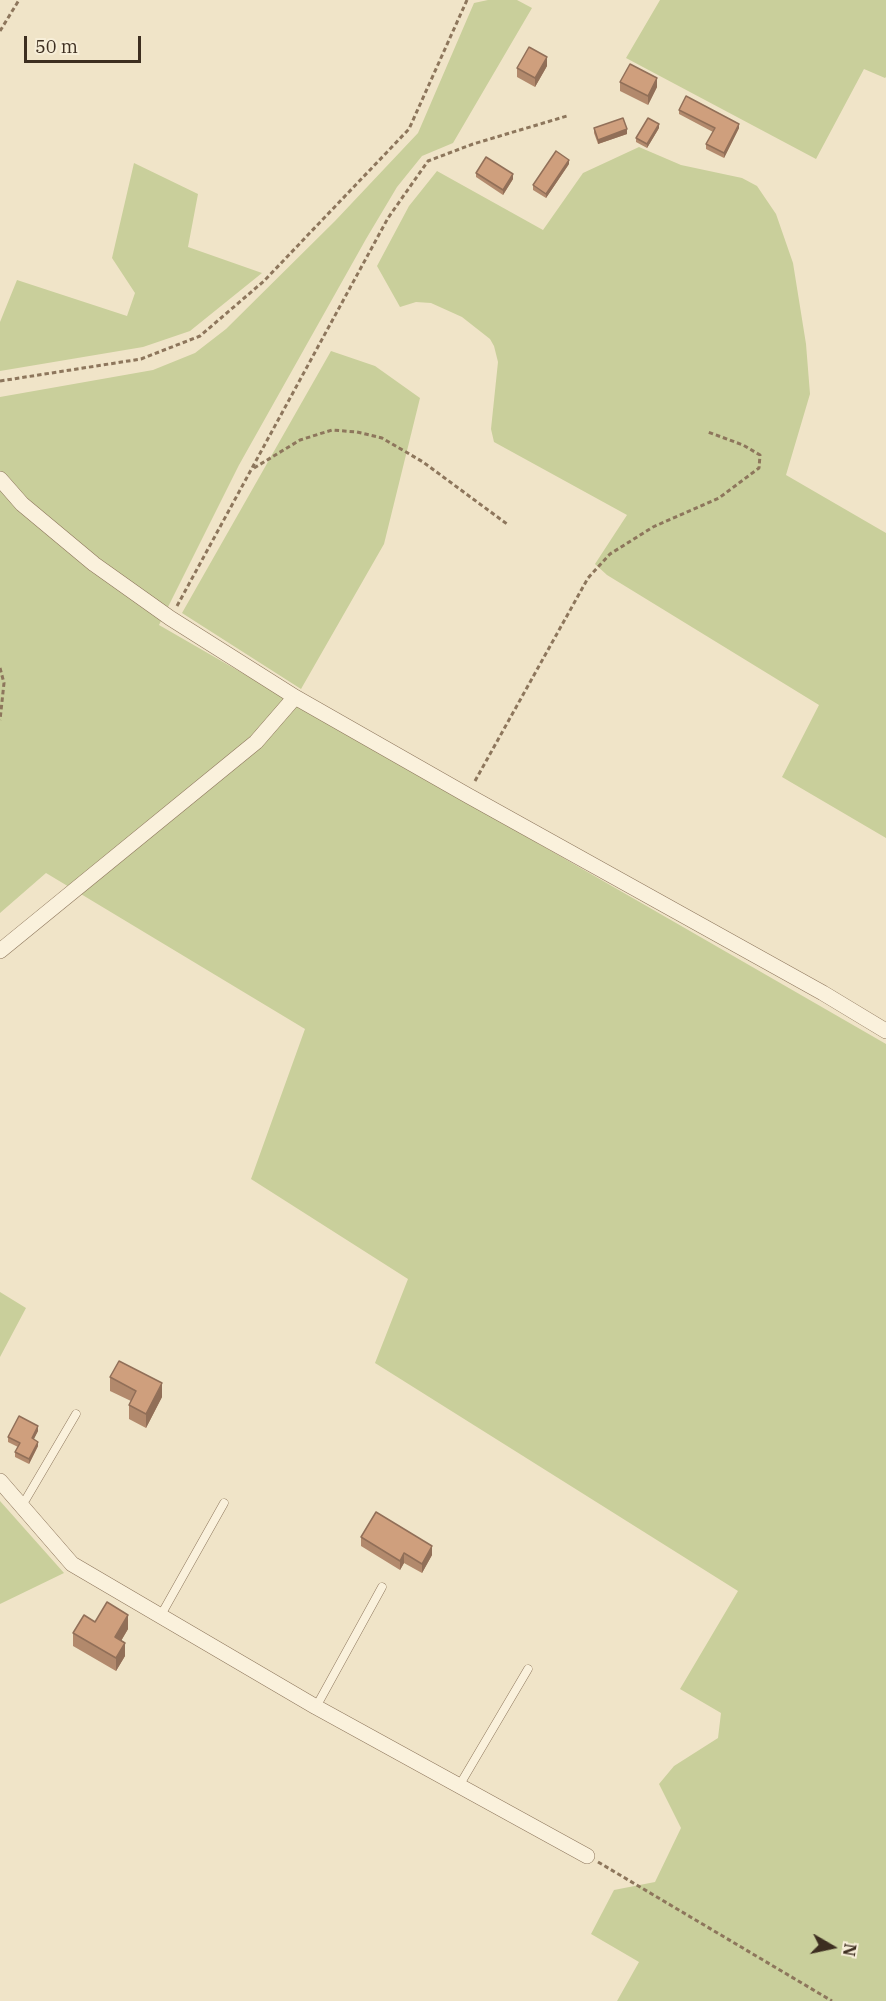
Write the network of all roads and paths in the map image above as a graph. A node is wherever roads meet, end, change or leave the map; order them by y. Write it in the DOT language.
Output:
graph roads {
  1 [pos="19,0"];
  2 [pos="466,0"];
  3 [pos="0,31"];
  4 [pos="567,116"];
  5 [pos="0,381"];
  6 [pos="708,432"];
  7 [pos="252,469"];
  8 [pos="0,478"];
  9 [pos="507,524"];
  10 [pos="170,618"];
  11 [pos="0,669"];
  12 [pos="295,697"];
  13 [pos="0,720"];
  14 [pos="467,795"];
  15 [pos="0,951"];
  16 [pos="886,1031"];
  17 [pos="76,1414"];
  18 [pos="0,1481"];
  19 [pos="224,1503"];
  20 [pos="21,1505"];
  21 [pos="382,1587"];
  22 [pos="161,1615"];
  23 [pos="528,1669"];
  24 [pos="316,1707"];
  25 [pos="459,1786"];
  26 [pos="587,1856"];
  27 [pos="823,1996"];
  28 [pos="820,2001"];
  29 [pos="831,2001"];
  1 -- 3 [label="path"];
  2 -- 5 [label="path"];
  4 -- 7 [label="path"];
  6 -- 14 [label="path"];
  7 -- 9 [label="path"];
  7 -- 10 [label="path"];
  8 -- 10 [label="street"];
  10 -- 12 [label="street"];
  11 -- 13 [label="path"];
  12 -- 14 [label="street"];
  12 -- 15 [label="street"];
  14 -- 16 [label="street"];
  17 -- 20 [label="lane"];
  18 -- 20 [label="street"];
  19 -- 22 [label="lane"];
  20 -- 22 [label="street"];
  21 -- 24 [label="lane"];
  22 -- 24 [label="street"];
  23 -- 25 [label="lane"];
  24 -- 25 [label="street"];
  25 -- 26 [label="street"];
  26 -- 27 [label="path"];
  27 -- 28 [label="path"];
  27 -- 29 [label="path"];
}
